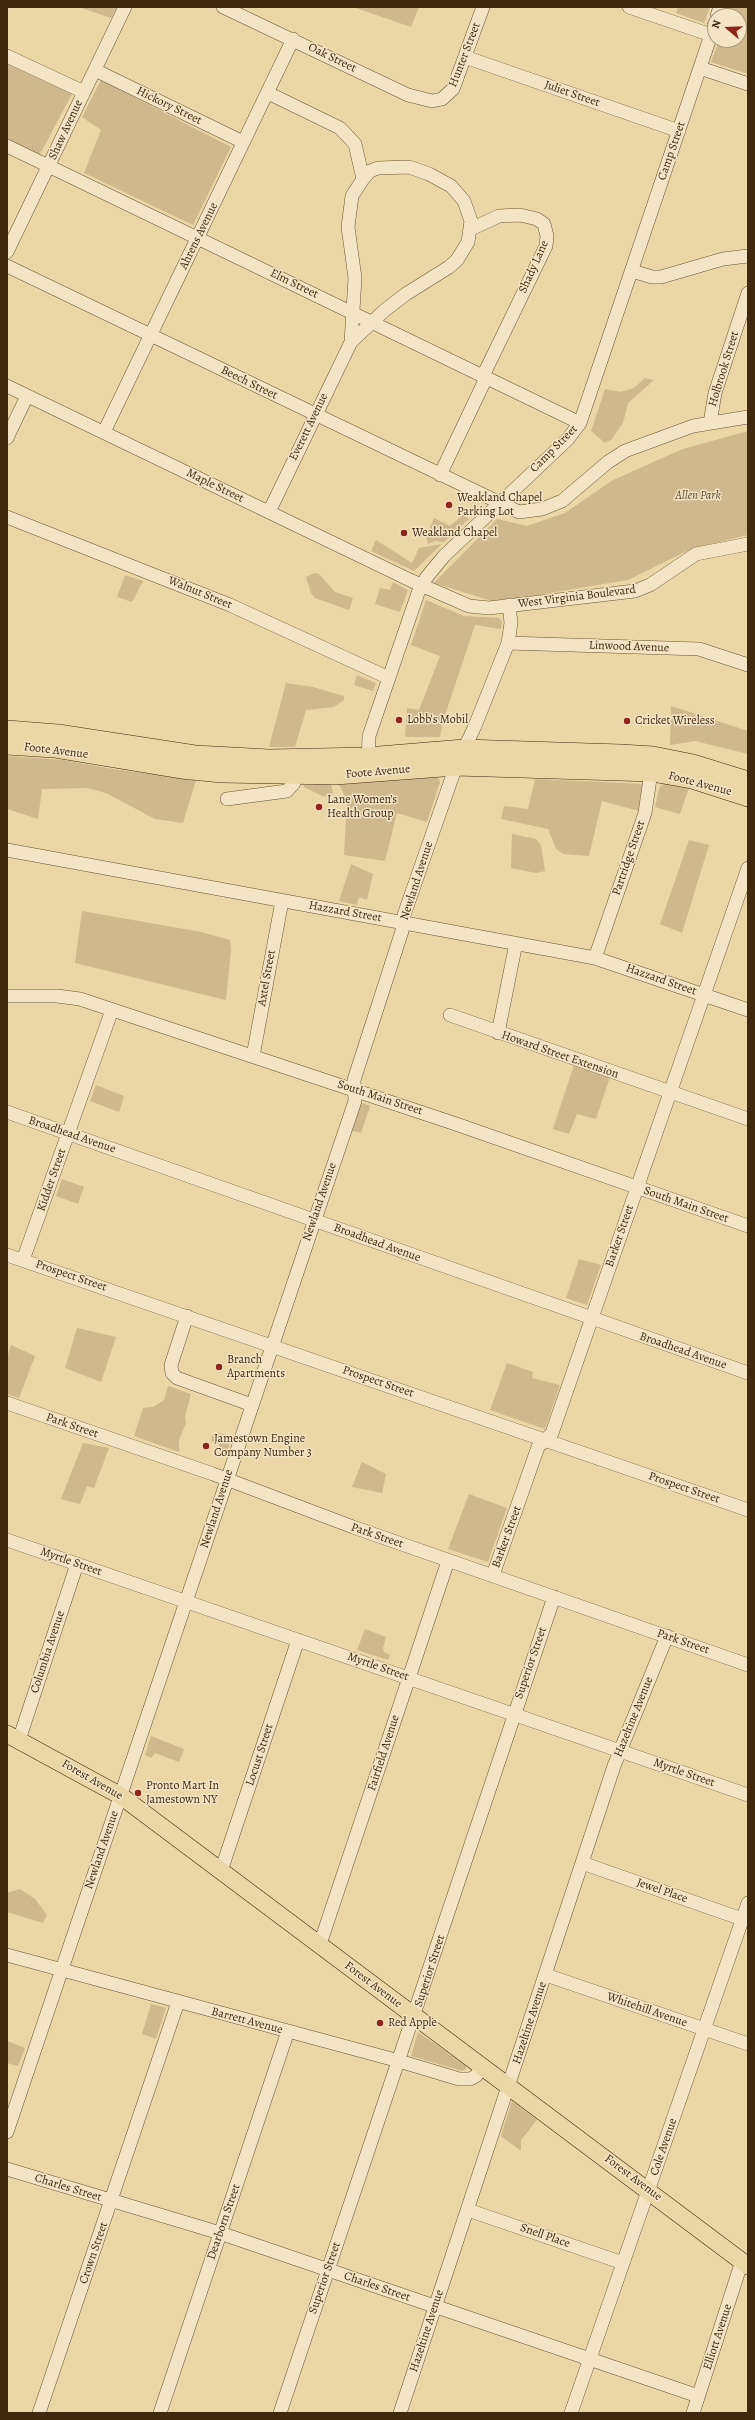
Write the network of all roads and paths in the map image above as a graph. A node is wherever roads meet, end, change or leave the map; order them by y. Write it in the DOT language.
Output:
graph roads {
  1 [pos="125,7"];
  2 [pos="224,7"];
  3 [pos="483,7"];
  4 [pos="629,7"];
  5 [pos="707,27"];
  6 [pos="294,40"];
  7 [pos="707,47"];
  8 [pos="7,56"];
  9 [pos="465,57"];
  10 [pos="700,68"];
  11 [pos="95,70"];
  12 [pos="748,84"];
  13 [pos="84,92"];
  14 [pos="268,93"];
  15 [pos="442,99"];
  16 [pos="679,131"];
  17 [pos="243,142"];
  18 [pos="7,146"];
  19 [pos="49,166"];
  20 [pos="363,179"];
  21 [pos="471,229"];
  22 [pos="198,237"];
  23 [pos="7,252"];
  24 [pos="748,256"];
  25 [pos="7,266"];
  26 [pos="632,271"];
  27 [pos="748,293"];
  28 [pos="353,313"];
  29 [pos="371,322"];
  30 [pos="150,336"];
  31 [pos="351,342"];
  32 [pos="485,377"];
  33 [pos="7,386"];
  34 [pos="25,400"];
  35 [pos="315,415"];
  36 [pos="748,418"];
  37 [pos="580,423"];
  38 [pos="710,423"];
  39 [pos="104,432"];
  40 [pos="7,438"];
  41 [pos="440,475"];
  42 [pos="499,503"];
  43 [pos="268,512"];
  44 [pos="7,517"];
  45 [pos="748,544"];
  46 [pos="422,586"];
  47 [pos="509,605"];
  48 [pos="508,643"];
  49 [pos="748,665"];
  50 [pos="389,678"];
  51 [pos="12,728"];
  52 [pos="7,745"];
  53 [pos="464,749"];
  54 [pos="652,764"];
  55 [pos="368,765"];
  56 [pos="456,766"];
  57 [pos="294,768"];
  58 [pos="748,781"];
  59 [pos="748,797"];
  60 [pos="227,799"];
  61 [pos="7,850"];
  62 [pos="748,868"];
  63 [pos="282,900"];
  64 [pos="403,922"];
  65 [pos="516,943"];
  66 [pos="596,958"];
  67 [pos="705,995"];
  68 [pos="7,996"];
  69 [pos="112,1010"];
  70 [pos="748,1010"];
  71 [pos="450,1016"];
  72 [pos="498,1033"];
  73 [pos="253,1056"];
  74 [pos="354,1090"];
  75 [pos="671,1092"];
  76 [pos="7,1112"];
  77 [pos="748,1119"];
  78 [pos="68,1134"];
  79 [pos="637,1188"];
  80 [pos="314,1220"];
  81 [pos="748,1226"];
  82 [pos="7,1254"];
  83 [pos="24,1260"];
  84 [pos="187,1316"];
  85 [pos="591,1319"];
  86 [pos="273,1345"];
  87 [pos="748,1373"];
  88 [pos="7,1403"];
  89 [pos="252,1406"];
  90 [pos="545,1440"];
  91 [pos="227,1480"];
  92 [pos="748,1510"];
  93 [pos="7,1540"];
  94 [pos="448,1561"];
  95 [pos="77,1564"];
  96 [pos="493,1575"];
  97 [pos="554,1597"];
  98 [pos="187,1601"];
  99 [pos="667,1636"];
  100 [pos="298,1640"];
  101 [pos="748,1665"];
  102 [pos="409,1678"];
  103 [pos="514,1714"];
  104 [pos="13,1737"];
  105 [pos="620,1751"];
  106 [pos="748,1795"];
  107 [pos="121,1796"];
  108 [pos="582,1863"];
  109 [pos="221,1871"];
  110 [pos="748,1903"];
  111 [pos="742,1919"];
  112 [pos="320,1944"];
  113 [pos="7,1955"];
  114 [pos="61,1970"];
  115 [pos="546,1975"];
  116 [pos="178,2002"];
  117 [pos="415,2016"];
  118 [pos="705,2030"];
  119 [pos="288,2031"];
  120 [pos="748,2044"];
  121 [pos="399,2061"];
  122 [pos="482,2067"];
  123 [pos="508,2087"];
  124 [pos="7,2132"];
  125 [pos="7,2169"];
  126 [pos="649,2190"];
  127 [pos="112,2201"];
  128 [pos="468,2210"];
  129 [pos="220,2233"];
  130 [pos="623,2263"];
  131 [pos="745,2263"];
  132 [pos="327,2270"];
  133 [pos="435,2307"];
  134 [pos="589,2359"];
  135 [pos="698,2396"];
  136 [pos="39,2413"];
  137 [pos="160,2413"];
  138 [pos="280,2413"];
  139 [pos="400,2413"];
  140 [pos="571,2413"];
  141 [pos="693,2413"];
  1 -- 11 [label="street, Shaw Avenue"];
  2 -- 6 [label="street, Oak Street"];
  3 -- 9 [label="street, Hunter Street"];
  4 -- 5 [label="street"];
  6 -- 14 [label="street, Ahrens Avenue"];
  6 -- 15 [label="street, Oak Street"];
  7 -- 10 [label="street, Camp Street"];
  8 -- 13 [label="street"];
  9 -- 15 [label="street, Hunter Street"];
  9 -- 16 [label="street, Juliet Street"];
  10 -- 12 [label="street"];
  10 -- 16 [label="street, Camp Street"];
  11 -- 13 [label="street, Shaw Avenue"];
  11 -- 17 [label="street, Hickory Street"];
  13 -- 19 [label="street, Shaw Avenue"];
  14 -- 17 [label="street, Ahrens Avenue"];
  14 -- 20 [label="street"];
  16 -- 26 [label="street, Camp Street"];
  17 -- 22 [label="street, Ahrens Avenue"];
  18 -- 19 [label="street, Elm Street"];
  19 -- 22 [label="street, Elm Street"];
  19 -- 23 [label="street, Shaw Avenue"];
  20 -- 21 [label="street"];
  20 -- 28 [label="street"];
  21 -- 29 [label="street"];
  21 -- 32 [label="street, Shady Lane"];
  22 -- 28 [label="street, Elm Street"];
  22 -- 30 [label="street, Ahrens Avenue"];
  24 -- 26 [label="street"];
  25 -- 30 [label="street, Beech Street"];
  26 -- 37 [label="street, Camp Street"];
  27 -- 38 [label="street, Holbrook Street"];
  28 -- 29 [label="street, Elm Street"];
  28 -- 31 [label="street"];
  29 -- 31 [label="street"];
  29 -- 32 [label="street, Elm Street"];
  30 -- 35 [label="street, Beech Street"];
  30 -- 39 [label="street, Ahrens Avenue"];
  31 -- 35 [label="street, Everett Avenue"];
  32 -- 37 [label="street, Elm Street"];
  32 -- 41 [label="street, Shady Lane"];
  33 -- 34 [label="street, Maple Street"];
  34 -- 39 [label="street, Maple Street"];
  34 -- 40 [label="street"];
  35 -- 41 [label="street, Beech Street"];
  35 -- 43 [label="street, Everett Avenue"];
  36 -- 38 [label="street, Beech Street"];
  37 -- 42 [label="street, Camp Street"];
  38 -- 42 [label="street, Beech Street"];
  39 -- 43 [label="street, Maple Street"];
  41 -- 42 [label="street, Beech Street"];
  42 -- 46 [label="street, Camp Street"];
  43 -- 46 [label="street, Maple Street"];
  44 -- 50 [label="street, Walnut Street"];
  45 -- 47 [label="street, West Virginia Boulevard"];
  46 -- 47 [label="street, West Virginia Boulevard"];
  46 -- 50 [label="street, Camp Street"];
  47 -- 48 [label="street, Newland Avenue"];
  48 -- 49 [label="street, Linwood Avenue"];
  48 -- 53 [label="street, Newland Avenue"];
  50 -- 55 [label="street, Camp Street"];
  51 -- 57 [label="highway, Foote Avenue"];
  52 -- 57 [label="highway, Foote Avenue"];
  53 -- 54 [label="highway, Foote Avenue"];
  53 -- 55 [label="highway, Foote Avenue"];
  53 -- 56 [label="street, Newland Avenue"];
  54 -- 56 [label="highway, Foote Avenue"];
  54 -- 58 [label="highway, Foote Avenue"];
  54 -- 59 [label="highway, Foote Avenue"];
  54 -- 66 [label="street, Partridge Street"];
  55 -- 56 [label="highway, Foote Avenue"];
  55 -- 57 [label="highway, Foote Avenue"];
  56 -- 64 [label="street, Newland Avenue"];
  57 -- 60 [label="street"];
  61 -- 63 [label="street, Hazzard Street"];
  62 -- 67 [label="street, Barker Street"];
  63 -- 64 [label="street, Hazzard Street"];
  63 -- 73 [label="street, Axtel Street"];
  64 -- 65 [label="street, Hazzard Street"];
  64 -- 74 [label="street, Newland Avenue"];
  65 -- 66 [label="street, Hazzard Street"];
  65 -- 72 [label="street"];
  66 -- 67 [label="street, Hazzard Street"];
  67 -- 70 [label="street, Hazzard Street"];
  67 -- 75 [label="street, Barker Street"];
  68 -- 69 [label="street, South Main Street"];
  69 -- 73 [label="street, South Main Street"];
  69 -- 78 [label="street, Kidder Street"];
  71 -- 72 [label="street, Howard Street Extension"];
  72 -- 75 [label="street, Howard Street Extension"];
  73 -- 74 [label="street, South Main Street"];
  74 -- 79 [label="street, South Main Street"];
  74 -- 80 [label="street, Newland Avenue"];
  75 -- 77 [label="street, Howard Street Extension"];
  75 -- 79 [label="street, Barker Street"];
  76 -- 78 [label="street, Broadhead Avenue"];
  78 -- 80 [label="street, Broadhead Avenue"];
  78 -- 83 [label="street, Kidder Street"];
  79 -- 81 [label="street, South Main Street"];
  79 -- 85 [label="street, Barker Street"];
  80 -- 85 [label="street, Broadhead Avenue"];
  80 -- 86 [label="street, Newland Avenue"];
  82 -- 83 [label="street, Prospect Street"];
  83 -- 84 [label="street, Prospect Street"];
  84 -- 86 [label="street, Prospect Street"];
  84 -- 89 [label="street"];
  85 -- 87 [label="street, Broadhead Avenue"];
  85 -- 90 [label="street, Barker Street"];
  86 -- 89 [label="street, Newland Avenue"];
  86 -- 90 [label="street, Prospect Street"];
  88 -- 91 [label="street, Park Street"];
  89 -- 91 [label="street, Newland Avenue"];
  90 -- 92 [label="street, Prospect Street"];
  90 -- 96 [label="street, Barker Street"];
  91 -- 94 [label="street, Park Street"];
  91 -- 98 [label="street, Newland Avenue"];
  93 -- 95 [label="street, Myrtle Street"];
  94 -- 96 [label="street, Park Street"];
  94 -- 102 [label="street, Fairfield Avenue"];
  95 -- 98 [label="street, Myrtle Street"];
  95 -- 104 [label="street, Columbia Avenue"];
  96 -- 97 [label="street, Park Street"];
  97 -- 99 [label="street, Park Street"];
  97 -- 103 [label="street, Superior Street"];
  98 -- 100 [label="street, Myrtle Street"];
  98 -- 107 [label="street, Newland Avenue"];
  99 -- 101 [label="street, Park Street"];
  99 -- 105 [label="street, Hazeltine Avenue"];
  100 -- 102 [label="street, Myrtle Street"];
  100 -- 109 [label="street, Locust Street"];
  102 -- 103 [label="street, Myrtle Street"];
  102 -- 112 [label="street, Fairfield Avenue"];
  103 -- 105 [label="street, Myrtle Street"];
  103 -- 117 [label="street, Superior Street"];
  104 -- 107 [label="main road, Forest Avenue"];
  105 -- 106 [label="street, Myrtle Street"];
  105 -- 108 [label="street, Hazeltine Avenue"];
  107 -- 109 [label="main road, Forest Avenue"];
  107 -- 114 [label="street, Newland Avenue"];
  108 -- 111 [label="street, Jewel Place"];
  108 -- 115 [label="street, Hazeltine Avenue"];
  109 -- 112 [label="main road, Forest Avenue"];
  110 -- 111 [label="street, Cole Avenue"];
  111 -- 118 [label="street, Cole Avenue"];
  112 -- 117 [label="main road, Forest Avenue"];
  113 -- 114 [label="street, Barrett Avenue"];
  114 -- 116 [label="street, Barrett Avenue"];
  114 -- 124 [label="street, Newland Avenue"];
  115 -- 118 [label="street, Whitehill Avenue"];
  115 -- 123 [label="street, Hazeltine Avenue"];
  116 -- 119 [label="street, Barrett Avenue"];
  116 -- 127 [label="street, Crown Street"];
  117 -- 121 [label="street, Superior Street"];
  117 -- 122 [label="main road, Forest Avenue"];
  118 -- 120 [label="street, Whitehill Avenue"];
  118 -- 126 [label="street, Cole Avenue"];
  119 -- 121 [label="street, Barrett Avenue"];
  119 -- 129 [label="street, Dearborn Street"];
  121 -- 122 [label="street, Barrett Avenue"];
  121 -- 132 [label="street, Superior Street"];
  122 -- 123 [label="main road, Forest Avenue"];
  123 -- 126 [label="main road, Forest Avenue"];
  123 -- 128 [label="street, Hazeltine Avenue"];
  125 -- 127 [label="street, Charles Street"];
  126 -- 130 [label="street, Cole Avenue"];
  126 -- 131 [label="main road, Forest Avenue"];
  127 -- 129 [label="street, Charles Street"];
  127 -- 136 [label="street, Crown Street"];
  128 -- 130 [label="street, Snell Place"];
  128 -- 133 [label="street, Hazeltine Avenue"];
  129 -- 132 [label="street, Charles Street"];
  129 -- 137 [label="street, Dearborn Street"];
  130 -- 134 [label="street, Cole Avenue"];
  131 -- 135 [label="street, Elliott Avenue"];
  132 -- 133 [label="street, Charles Street"];
  132 -- 138 [label="street, Superior Street"];
  133 -- 134 [label="street, Charles Street"];
  133 -- 139 [label="street, Hazeltine Avenue"];
  134 -- 135 [label="street, Charles Street"];
  134 -- 140 [label="street, Cole Avenue"];
  135 -- 141 [label="street, Elliott Avenue"];
}
